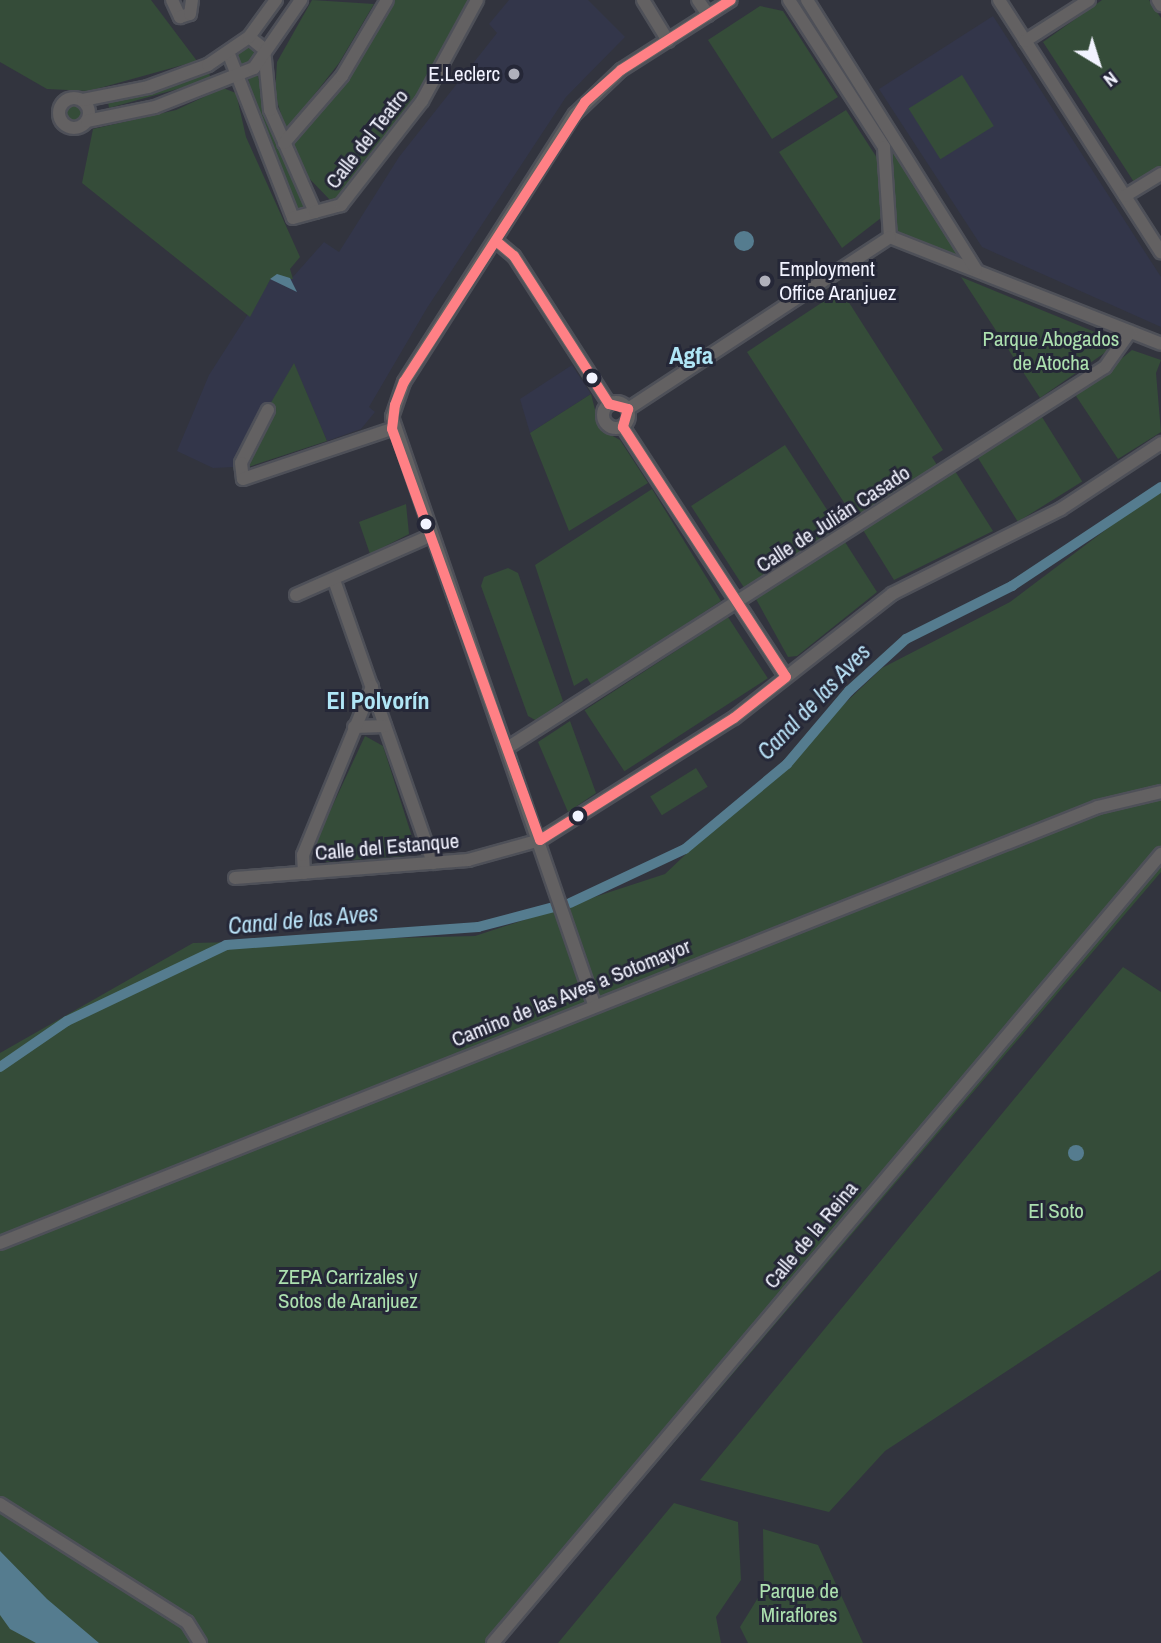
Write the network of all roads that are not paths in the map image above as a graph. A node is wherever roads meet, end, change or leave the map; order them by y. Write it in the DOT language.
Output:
graph roads {
  1 [pos="276,0"];
  2 [pos="301,0"];
  3 [pos="387,0"];
  4 [pos="477,0"];
  5 [pos="642,0"];
  6 [pos="698,0"];
  7 [pos="731,0"];
  8 [pos="789,0"];
  9 [pos="807,0"];
  10 [pos="999,0"];
  11 [pos="1089,0"];
  12 [pos="1158,0"];
  13 [pos="168,1"];
  14 [pos="197,1"];
  15 [pos="1161,5"];
  16 [pos="708,15"];
  17 [pos="249,37"];
  18 [pos="668,41"];
  19 [pos="1025,41"];
  20 [pos="228,52"];
  21 [pos="264,57"];
  22 [pos="241,72"];
  23 [pos="83,100"];
  24 [pos="87,121"];
  25 [pos="284,143"];
  26 [pos="1161,174"];
  27 [pos="1125,196"];
  28 [pos="315,212"];
  29 [pos="890,237"];
  30 [pos="496,241"];
  31 [pos="1161,252"];
  32 [pos="976,269"];
  33 [pos="1130,332"];
  34 [pos="1161,344"];
  35 [pos="609,404"];
  36 [pos="628,409"];
  37 [pos="268,410"];
  38 [pos="623,427"];
  39 [pos="392,429"];
  40 [pos="1161,443"];
  41 [pos="430,536"];
  42 [pos="334,579"];
  43 [pos="296,596"];
  44 [pos="737,603"];
  45 [pos="786,677"];
  46 [pos="372,687"];
  47 [pos="385,726"];
  48 [pos="355,727"];
  49 [pos="507,747"];
  50 [pos="1161,792"];
  51 [pos="540,840"];
  52 [pos="1161,854"];
  53 [pos="433,863"];
  54 [pos="304,873"];
  55 [pos="236,878"];
  56 [pos="594,1004"];
  57 [pos="0,1242"];
  58 [pos="0,1504"];
  59 [pos="200,1643"];
  60 [pos="493,1643"];
  1 -- 17 [label="street"];
  2 -- 21 [label="street"];
  3 -- 25 [label="street"];
  4 -- 28 [label="street, Calle del Teatro"];
  5 -- 18 [label="street"];
  6 -- 16 [label="street"];
  7 -- 16 [label="street"];
  8 -- 29 [label="street"];
  9 -- 32 [label="street"];
  10 -- 19 [label="street"];
  11 -- 19 [label="street"];
  12 -- 15 [label="street"];
  13 -- 14 [label="street"];
  16 -- 18 [label="street"];
  17 -- 20 [label="street"];
  17 -- 21 [label="street"];
  18 -- 30 [label="street"];
  19 -- 27 [label="street"];
  20 -- 22 [label="street"];
  20 -- 23 [label="street"];
  21 -- 22 [label="street"];
  21 -- 25 [label="street"];
  22 -- 24 [label="street"];
  22 -- 28 [label="street"];
  23 -- 24 [label="street"];
  23 -- 24 [label="street"];
  25 -- 28 [label="street"];
  26 -- 27 [label="street"];
  27 -- 31 [label="street"];
  29 -- 32 [label="street"];
  29 -- 36 [label="street"];
  30 -- 35 [label="street"];
  30 -- 39 [label="street"];
  32 -- 33 [label="street"];
  33 -- 34 [label="street"];
  33 -- 44 [label="street, Calle de Julián Casado"];
  35 -- 36 [label="street"];
  35 -- 38 [label="street"];
  36 -- 38 [label="street"];
  37 -- 39 [label="street"];
  38 -- 44 [label="street"];
  39 -- 41 [label="street"];
  40 -- 45 [label="street"];
  41 -- 42 [label="street"];
  41 -- 49 [label="street"];
  42 -- 43 [label="street"];
  42 -- 46 [label="street"];
  44 -- 45 [label="street"];
  44 -- 49 [label="street, Calle de Julián Casado"];
  45 -- 51 [label="street"];
  46 -- 47 [label="street"];
  46 -- 48 [label="street"];
  47 -- 48 [label="street"];
  47 -- 53 [label="street"];
  48 -- 54 [label="street"];
  49 -- 51 [label="street"];
  50 -- 56 [label="street, Camino de las Aves a Sotomayor"];
  51 -- 53 [label="street, Calle del Estanque"];
  51 -- 56 [label="street"];
  52 -- 60 [label="street, Calle de la Reina"];
  53 -- 54 [label="street, Calle del Estanque"];
  54 -- 55 [label="street, Calle del Estanque"];
  56 -- 57 [label="street, Camino de las Aves a Sotomayor"];
  58 -- 59 [label="street"];
}
